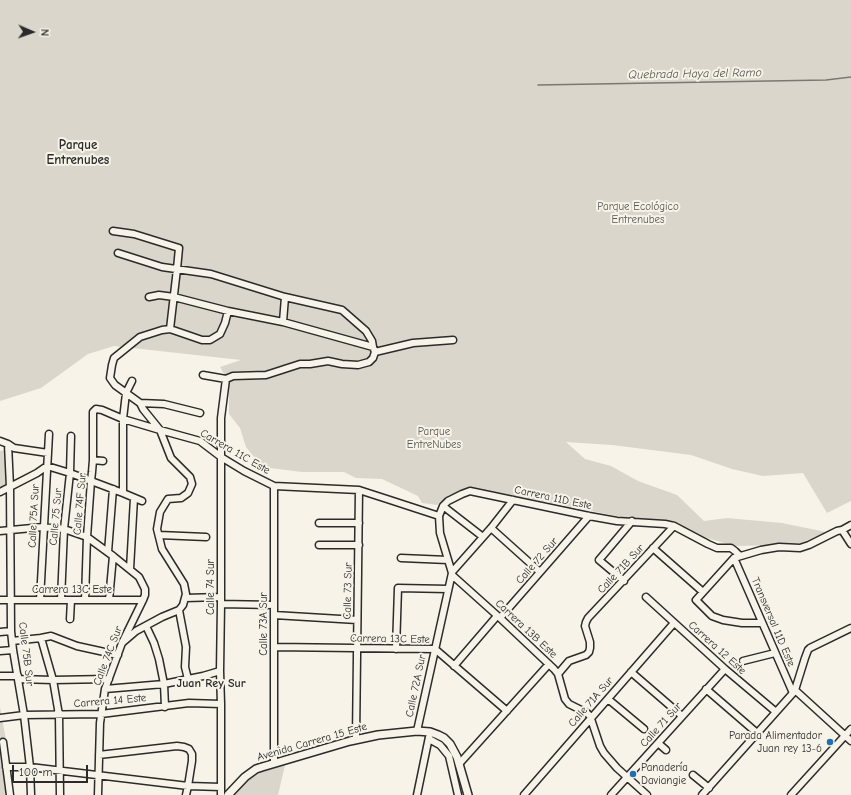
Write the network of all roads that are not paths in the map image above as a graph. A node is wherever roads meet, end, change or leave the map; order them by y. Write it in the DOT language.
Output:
graph roads {
  1 [pos="113,231"];
  2 [pos="118,253"];
  3 [pos="177,269"];
  4 [pos="149,297"];
  5 [pos="174,297"];
  6 [pos="285,297"];
  7 [pos="228,311"];
  8 [pos="283,322"];
  9 [pos="170,328"];
  10 [pos="453,340"];
  11 [pos="374,349"];
  12 [pos="203,374"];
  13 [pos="226,379"];
  14 [pos="132,381"];
  15 [pos="126,393"];
  16 [pos="140,403"];
  17 [pos="94,410"];
  18 [pos="200,413"];
  19 [pos="123,419"];
  20 [pos="160,430"];
  21 [pos="49,434"];
  22 [pos="71,436"];
  23 [pos="0,441"];
  24 [pos="8,444"];
  25 [pos="48,453"];
  26 [pos="221,457"];
  27 [pos="93,460"];
  28 [pos="102,461"];
  29 [pos="47,466"];
  30 [pos="70,473"];
  31 [pos="91,482"];
  32 [pos="274,486"];
  33 [pos="10,487"];
  34 [pos="113,489"];
  35 [pos="359,490"];
  36 [pos="0,492"];
  37 [pos="123,493"];
  38 [pos="134,498"];
  39 [pos="513,500"];
  40 [pos="142,501"];
  41 [pos="443,506"];
  42 [pos="438,516"];
  43 [pos="589,516"];
  44 [pos="632,521"];
  45 [pos="319,522"];
  46 [pos="359,523"];
  47 [pos="851,525"];
  48 [pos="674,526"];
  49 [pos="43,527"];
  50 [pos="491,528"];
  51 [pos="11,529"];
  52 [pos="64,529"];
  53 [pos="842,530"];
  54 [pos="0,531"];
  55 [pos="158,535"];
  56 [pos="87,537"];
  57 [pos="206,537"];
  58 [pos="483,537"];
  59 [pos="851,544"];
  60 [pos="319,545"];
  61 [pos="359,545"];
  62 [pos="653,548"];
  63 [pos="111,554"];
  64 [pos="737,557"];
  65 [pos="401,558"];
  66 [pos="448,560"];
  67 [pos="130,569"];
  68 [pos="540,572"];
  69 [pos="452,573"];
  70 [pos="624,581"];
  71 [pos="448,589"];
  72 [pos="703,592"];
  73 [pos="646,597"];
  74 [pos="185,598"];
  75 [pos="0,600"];
  76 [pos="11,600"];
  77 [pos="40,600"];
  78 [pos="61,600"];
  79 [pos="71,600"];
  80 [pos="85,600"];
  81 [pos="109,600"];
  82 [pos="143,600"];
  83 [pos="221,601"];
  84 [pos="274,605"];
  85 [pos="179,610"];
  86 [pos="274,615"];
  87 [pos="499,617"];
  88 [pos="70,619"];
  89 [pos="357,620"];
  90 [pos="674,623"];
  91 [pos="762,623"];
  92 [pos="146,626"];
  93 [pos="851,628"];
  94 [pos="11,631"];
  95 [pos="0,632"];
  96 [pos="41,638"];
  97 [pos="12,641"];
  98 [pos="122,643"];
  99 [pos="274,647"];
  100 [pos="357,648"];
  101 [pos="396,649"];
  102 [pos="435,649"];
  103 [pos="13,650"];
  104 [pos="0,651"];
  105 [pos="775,652"];
  106 [pos="118,655"];
  107 [pos="743,660"];
  108 [pos="549,664"];
  109 [pos="454,666"];
  110 [pos="725,669"];
  111 [pos="220,672"];
  112 [pos="631,672"];
  113 [pos="558,674"];
  114 [pos="0,676"];
  115 [pos="18,678"];
  116 [pos="109,679"];
  117 [pos="188,679"];
  118 [pos="53,680"];
  119 [pos="164,684"];
  120 [pos="105,689"];
  121 [pos="706,689"];
  122 [pos="794,692"];
  123 [pos="608,699"];
  124 [pos="221,704"];
  125 [pos="165,707"];
  126 [pos="507,711"];
  127 [pos="776,712"];
  128 [pos="101,714"];
  129 [pos="24,715"];
  130 [pos="59,715"];
  131 [pos="682,716"];
  132 [pos="0,718"];
  133 [pos="591,718"];
  134 [pos="644,729"];
  135 [pos="851,729"];
  136 [pos="417,731"];
  137 [pos="430,732"];
  138 [pos="757,733"];
  139 [pos="845,736"];
  140 [pos="356,739"];
  141 [pos="429,739"];
  142 [pos="851,741"];
  143 [pos="3,742"];
  144 [pos="658,743"];
  145 [pos="666,750"];
  146 [pos="99,755"];
  147 [pos="274,763"];
  148 [pos="459,764"];
  149 [pos="6,767"];
  150 [pos="30,767"];
  151 [pos="60,771"];
  152 [pos="693,775"];
  153 [pos="99,776"];
  154 [pos="628,777"];
  155 [pos="188,786"];
  156 [pos="221,787"];
  157 [pos="709,788"];
  158 [pos="10,795"];
  159 [pos="31,795"];
  160 [pos="60,795"];
  161 [pos="98,795"];
  162 [pos="186,795"];
  163 [pos="221,795"];
  164 [pos="228,795"];
  165 [pos="417,795"];
  166 [pos="458,795"];
  167 [pos="468,795"];
  168 [pos="524,795"];
  169 [pos="611,795"];
  170 [pos="647,795"];
  171 [pos="702,795"];
  172 [pos="791,795"];
  1 -- 3 [label="street"];
  2 -- 3 [label="street"];
  3 -- 5 [label="street"];
  3 -- 6 [label="street"];
  4 -- 5 [label="street"];
  5 -- 7 [label="street"];
  5 -- 9 [label="street"];
  6 -- 8 [label="street"];
  6 -- 11 [label="street"];
  7 -- 8 [label="street"];
  7 -- 9 [label="street"];
  8 -- 11 [label="street"];
  9 -- 15 [label="street"];
  10 -- 11 [label="street"];
  11 -- 13 [label="street"];
  12 -- 13 [label="street"];
  13 -- 26 [label="street, Calle 74 Sur"];
  14 -- 15 [label="street"];
  15 -- 16 [label="street"];
  15 -- 19 [label="street"];
  16 -- 18 [label="street"];
  16 -- 20 [label="street"];
  17 -- 19 [label="street, Carrera 11C Este"];
  17 -- 27 [label="street, Calle 74F Sur"];
  19 -- 20 [label="street, Carrera 11C Este"];
  19 -- 37 [label="street"];
  20 -- 26 [label="street, Carrera 11C Este"];
  20 -- 55 [label="street"];
  21 -- 25 [label="street, Calle 75A Sur"];
  22 -- 30 [label="street, Calle 75 Sur"];
  23 -- 24 [label="street"];
  24 -- 25 [label="street"];
  24 -- 33 [label="street, Calle 75B Sur"];
  25 -- 29 [label="street, Calle 75A Sur"];
  26 -- 32 [label="street, Carrera 11C Este"];
  26 -- 83 [label="street, Calle 74 Sur"];
  27 -- 28 [label="street"];
  27 -- 31 [label="street, Calle 74F Sur"];
  29 -- 30 [label="street"];
  29 -- 33 [label="street"];
  29 -- 49 [label="street, Calle 75A Sur"];
  30 -- 31 [label="street"];
  30 -- 52 [label="street, Calle 75 Sur"];
  31 -- 34 [label="street"];
  31 -- 56 [label="street, Calle 74F Sur"];
  32 -- 35 [label="street, Carrera 11C Este"];
  32 -- 84 [label="street, Calle 73A Sur"];
  33 -- 36 [label="street"];
  33 -- 51 [label="street, Calle 75B Sur"];
  34 -- 37 [label="street"];
  34 -- 63 [label="street"];
  35 -- 42 [label="street, Carrera 11C Este"];
  35 -- 46 [label="street, Calle 73 Sur"];
  37 -- 38 [label="street"];
  38 -- 40 [label="street"];
  38 -- 67 [label="street"];
  39 -- 41 [label="street, Carrera 11D Este"];
  39 -- 43 [label="street, Carrera 11D Este"];
  39 -- 50 [label="street, Calle 72A Sur"];
  41 -- 42 [label="street"];
  41 -- 58 [label="street"];
  42 -- 66 [label="street"];
  43 -- 44 [label="street, Carrera 11D Este"];
  43 -- 68 [label="street, Calle 72 Sur"];
  44 -- 48 [label="street, Carrera 11D Este"];
  44 -- 70 [label="street"];
  45 -- 46 [label="street"];
  46 -- 61 [label="street, Calle 73 Sur"];
  47 -- 53 [label="street"];
  48 -- 62 [label="street, Calle 71B Sur"];
  48 -- 64 [label="street, Carrera 11D Este"];
  49 -- 51 [label="street"];
  49 -- 52 [label="street"];
  49 -- 77 [label="street, Calle 75A Sur"];
  50 -- 58 [label="street, Calle 72A Sur"];
  50 -- 68 [label="street"];
  51 -- 54 [label="street"];
  51 -- 76 [label="street, Calle 75B Sur"];
  52 -- 56 [label="street"];
  52 -- 78 [label="street, Calle 75 Sur"];
  53 -- 59 [label="street"];
  53 -- 64 [label="street"];
  55 -- 57 [label="street"];
  55 -- 74 [label="street"];
  56 -- 63 [label="street"];
  56 -- 80 [label="street, Calle 74F Sur"];
  58 -- 69 [label="street, Calle 72A Sur"];
  60 -- 61 [label="street"];
  61 -- 89 [label="street, Calle 73 Sur"];
  62 -- 70 [label="street, Calle 71B Sur"];
  62 -- 72 [label="street"];
  63 -- 67 [label="street"];
  63 -- 81 [label="street"];
  64 -- 72 [label="street"];
  64 -- 91 [label="street, Transversal 11D Este"];
  65 -- 66 [label="street"];
  66 -- 69 [label="street"];
  67 -- 82 [label="street"];
  68 -- 87 [label="street, Calle 72 Sur"];
  69 -- 71 [label="street, Calle 72A Sur"];
  69 -- 87 [label="street, Carrera 13B Este"];
  70 -- 113 [label="street, Calle 71B Sur"];
  71 -- 101 [label="street"];
  71 -- 102 [label="street, Calle 72A Sur"];
  72 -- 91 [label="street"];
  73 -- 90 [label="street, Carrera 12 Este"];
  74 -- 83 [label="street"];
  74 -- 85 [label="street"];
  75 -- 76 [label="street, Carrera 13C Este"];
  76 -- 77 [label="street, Carrera 13C Este"];
  76 -- 94 [label="street, Calle 75B Sur"];
  77 -- 78 [label="street, Carrera 13C Este"];
  78 -- 79 [label="street, Carrera 13C Este"];
  79 -- 80 [label="street, Carrera 13C Este"];
  79 -- 88 [label="street"];
  80 -- 81 [label="street, Carrera 13C Este"];
  81 -- 82 [label="street, Carrera 13C Este"];
  82 -- 98 [label="street, Calle 74C Sur"];
  83 -- 84 [label="street"];
  83 -- 111 [label="street, Calle 74 Sur"];
  84 -- 86 [label="street, Calle 73A Sur"];
  85 -- 92 [label="street"];
  85 -- 117 [label="street"];
  86 -- 89 [label="street"];
  86 -- 99 [label="street, Calle 73A Sur"];
  87 -- 108 [label="street, Carrera 13B Este"];
  87 -- 109 [label="street, Calle 72 Sur"];
  89 -- 100 [label="street, Calle 73 Sur"];
  90 -- 110 [label="street, Carrera 12 Este"];
  90 -- 112 [label="street, Calle 71A Sur"];
  91 -- 105 [label="street, Transversal 11D Este"];
  92 -- 98 [label="street"];
  92 -- 119 [label="street"];
  93 -- 122 [label="street"];
  94 -- 95 [label="street"];
  94 -- 97 [label="street, Calle 75B Sur"];
  96 -- 97 [label="street"];
  96 -- 106 [label="street"];
  96 -- 118 [label="street"];
  97 -- 103 [label="street, Calle 75B Sur"];
  98 -- 106 [label="street, Calle 74C Sur"];
  99 -- 100 [label="street, Carrera 13C Este"];
  99 -- 147 [label="street, Calle 73A Sur"];
  100 -- 101 [label="street, Carrera 13C Este"];
  100 -- 140 [label="street, Calle 73 Sur"];
  101 -- 102 [label="street, Carrera 13C Este"];
  102 -- 109 [label="street, Carrera 13C Este"];
  102 -- 136 [label="street, Calle 72A Sur"];
  103 -- 104 [label="street"];
  103 -- 115 [label="street, Calle 75B Sur"];
  105 -- 107 [label="street"];
  105 -- 122 [label="street, Transversal 11D Este"];
  106 -- 116 [label="street, Calle 74C Sur"];
  108 -- 113 [label="street, Carrera 13B Este"];
  108 -- 126 [label="street"];
  109 -- 126 [label="street, Carrera 13C Este"];
  110 -- 121 [label="street, Calle 71 Sur"];
  110 -- 127 [label="street, Carrera 12 Este"];
  111 -- 117 [label="street"];
  111 -- 124 [label="street, Calle 74 Sur"];
  112 -- 123 [label="street, Calle 71A Sur"];
  112 -- 131 [label="street"];
  113 -- 133 [label="street, Carrera 13B Este"];
  114 -- 115 [label="street"];
  115 -- 118 [label="street"];
  115 -- 129 [label="street, Calle 75B Sur"];
  116 -- 118 [label="street"];
  116 -- 120 [label="street, Calle 74C Sur"];
  117 -- 119 [label="street"];
  118 -- 130 [label="street"];
  119 -- 120 [label="street"];
  119 -- 125 [label="street"];
  120 -- 128 [label="street, Calle 74C Sur"];
  121 -- 131 [label="street, Calle 71 Sur"];
  121 -- 138 [label="street"];
  122 -- 127 [label="street"];
  122 -- 139 [label="street"];
  123 -- 133 [label="street, Calle 71A Sur"];
  123 -- 134 [label="street"];
  124 -- 125 [label="street, Carrera 14 Este"];
  124 -- 156 [label="street, Calle 74 Sur"];
  125 -- 128 [label="street, Carrera 14 Este"];
  126 -- 148 [label="street"];
  127 -- 138 [label="street"];
  128 -- 130 [label="street, Carrera 14 Este"];
  128 -- 146 [label="street, Calle 74C Sur"];
  129 -- 130 [label="street, Carrera 14 Este"];
  129 -- 132 [label="street, Carrera 14 Este"];
  129 -- 150 [label="street, Calle 75B Sur"];
  130 -- 151 [label="street"];
  131 -- 144 [label="street, Calle 71 Sur"];
  133 -- 154 [label="street"];
  133 -- 168 [label="street, Calle 71A Sur"];
  135 -- 139 [label="street"];
  136 -- 137 [label="main road, Avenida Carrera 15 Este"];
  136 -- 140 [label="main road, Avenida Carrera 15 Este"];
  137 -- 141 [label="street"];
  137 -- 148 [label="main road, Avenida Carrera 15 Este"];
  138 -- 157 [label="street"];
  139 -- 142 [label="street"];
  139 -- 172 [label="street"];
  140 -- 147 [label="main road, Avenida Carrera 15 Este"];
  141 -- 165 [label="street"];
  141 -- 166 [label="street"];
  143 -- 149 [label="street"];
  144 -- 145 [label="street"];
  144 -- 154 [label="street, Calle 71 Sur"];
  146 -- 153 [label="street, Calle 74C Sur"];
  146 -- 155 [label="street"];
  147 -- 164 [label="main road, Avenida Carrera 15 Este"];
  148 -- 167 [label="main road, Avenida Carrera 15 Este"];
  149 -- 150 [label="street"];
  149 -- 158 [label="street"];
  150 -- 151 [label="street"];
  150 -- 159 [label="street, Calle 75B Sur"];
  151 -- 153 [label="street"];
  151 -- 160 [label="street"];
  152 -- 157 [label="street"];
  153 -- 155 [label="street"];
  153 -- 161 [label="street, Calle 74C Sur"];
  154 -- 169 [label="street, Calle 71 Sur"];
  154 -- 170 [label="street"];
  155 -- 156 [label="street"];
  155 -- 162 [label="street"];
  156 -- 163 [label="street, Calle 74 Sur"];
  157 -- 171 [label="street"];
}
